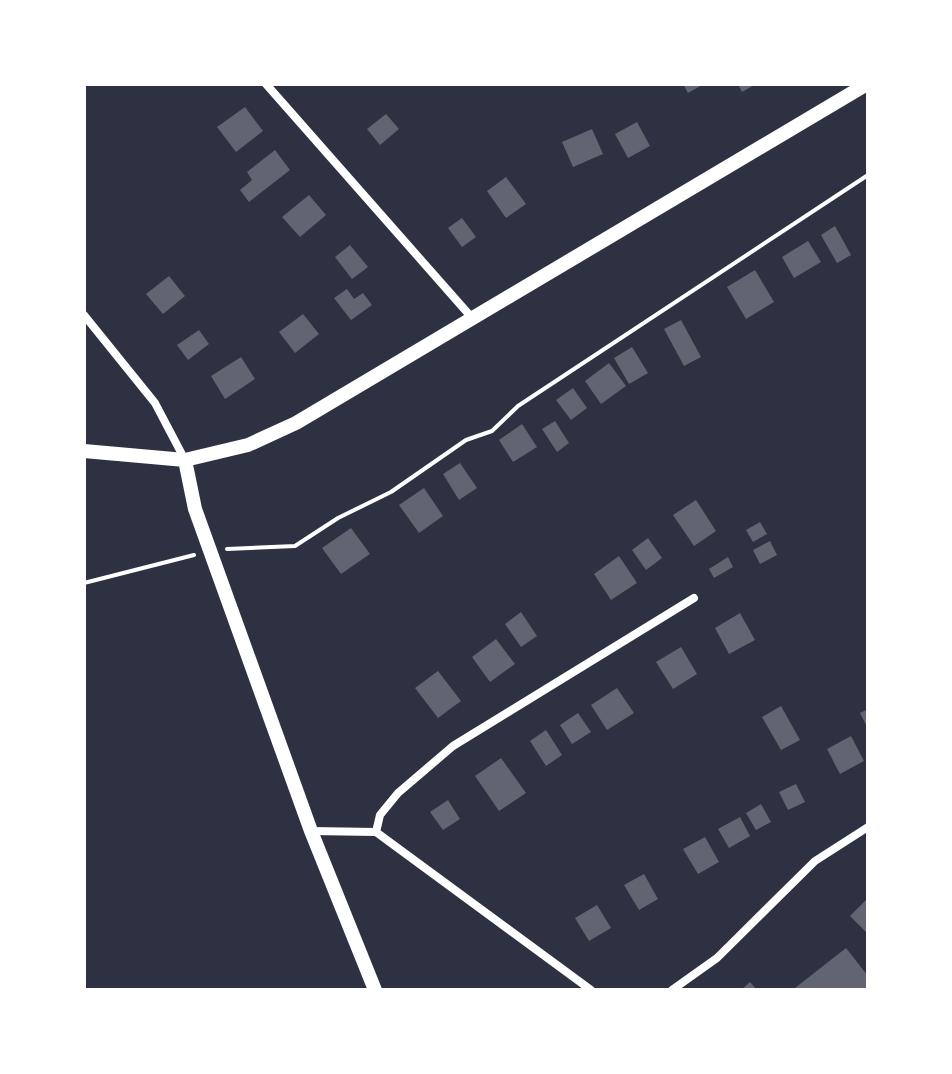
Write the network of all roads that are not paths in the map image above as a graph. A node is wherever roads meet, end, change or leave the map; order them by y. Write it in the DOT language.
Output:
graph roads {
  1 [pos="266,84"];
  2 [pos="867,84"];
  3 [pos="84,315"];
  4 [pos="473,319"];
  5 [pos="84,451"];
  6 [pos="185,460"];
  7 [pos="694,598"];
  8 [pos="868,827"];
  9 [pos="311,831"];
  10 [pos="376,832"];
  11 [pos="375,990"];
  12 [pos="591,990"];
  13 [pos="672,990"];
  1 -- 4 [label="street"];
  2 -- 4 [label="street"];
  3 -- 6 [label="street"];
  4 -- 6 [label="street"];
  5 -- 6 [label="street"];
  6 -- 9 [label="street"];
  7 -- 10 [label="street"];
  8 -- 13 [label="street"];
  9 -- 10 [label="street"];
  9 -- 11 [label="street"];
  10 -- 12 [label="street"];
}
